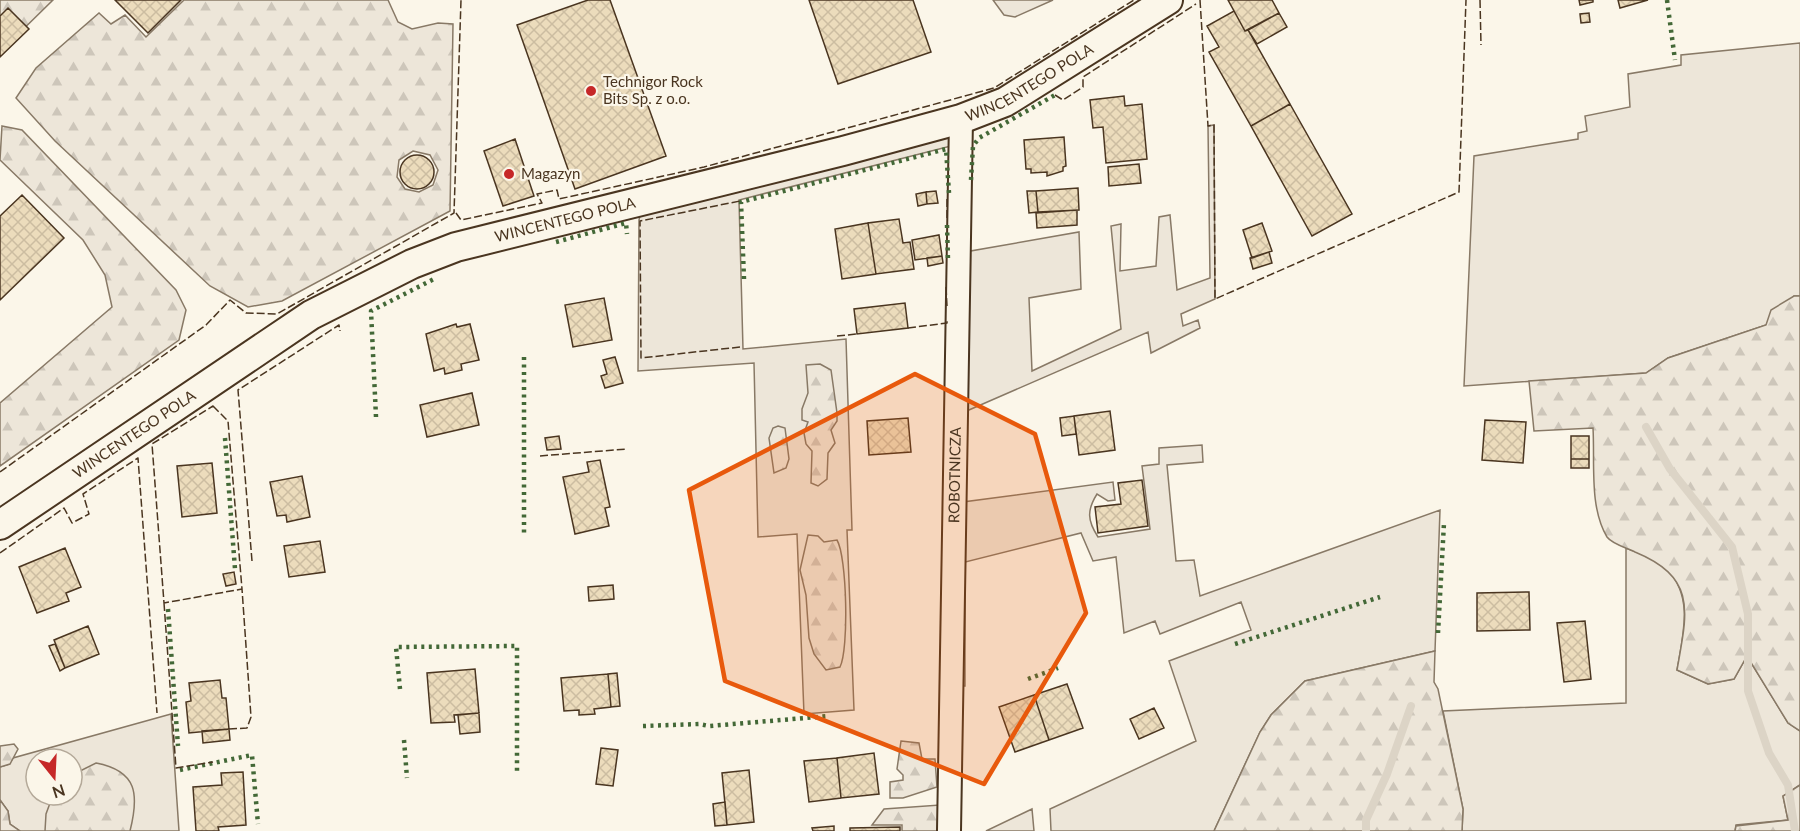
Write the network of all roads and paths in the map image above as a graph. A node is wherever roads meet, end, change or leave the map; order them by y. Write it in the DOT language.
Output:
graph roads {
  1 [pos="1168,0"];
  2 [pos="961,119"];
  3 [pos="0,525"];
  4 [pos="949,831"];
  1 -- 2 [label="street, WINCENTEGO POLA"];
  2 -- 3 [label="street, WINCENTEGO POLA"];
  2 -- 4 [label="street, ROBOTNICZA"];
}
